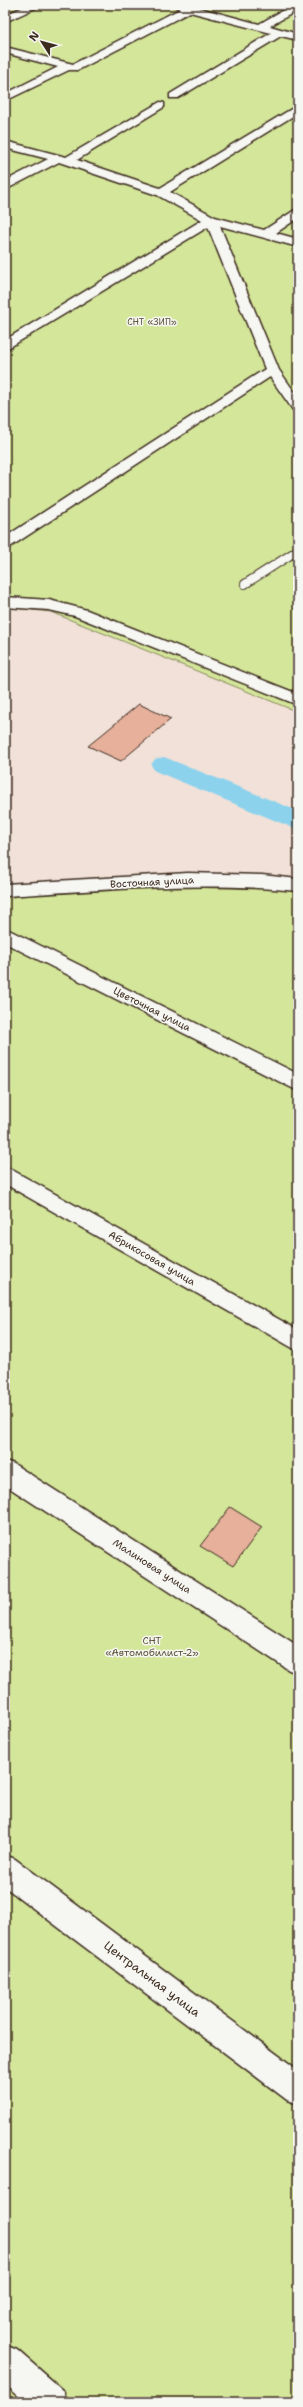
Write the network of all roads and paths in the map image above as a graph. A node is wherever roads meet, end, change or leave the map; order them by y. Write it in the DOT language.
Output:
graph roads {
  1 [pos="36,5"];
  2 [pos="178,5"];
  3 [pos="298,6"];
  4 [pos="189,8"];
  5 [pos="5,20"];
  6 [pos="261,27"];
  7 [pos="280,32"];
  8 [pos="298,37"];
  9 [pos="5,50"];
  10 [pos="66,67"];
  11 [pos="174,96"];
  12 [pos="5,98"];
  13 [pos="160,106"];
  14 [pos="298,108"];
  15 [pos="5,144"];
  16 [pos="62,159"];
  17 [pos="5,186"];
  18 [pos="161,192"];
  19 [pos="298,212"];
  20 [pos="212,220"];
  21 [pos="266,235"];
  22 [pos="298,243"];
  23 [pos="5,346"];
  24 [pos="272,370"];
  25 [pos="298,407"];
  26 [pos="5,544"];
  27 [pos="298,550"];
  28 [pos="245,584"];
  29 [pos="5,602"];
  30 [pos="298,700"];
  31 [pos="298,886"];
  32 [pos="5,890"];
  33 [pos="5,935"];
  34 [pos="298,1083"];
  35 [pos="5,1174"];
  36 [pos="298,1341"];
  37 [pos="5,1472"];
  38 [pos="298,1660"];
  39 [pos="5,1869"];
  40 [pos="298,2089"];
  41 [pos="5,2362"];
  42 [pos="51,2402"];
  1 -- 5 [label="street"];
  2 -- 4 [label="street"];
  3 -- 6 [label="street"];
  4 -- 6 [label="street"];
  4 -- 10 [label="street"];
  6 -- 7 [label="street"];
  7 -- 8 [label="street"];
  7 -- 11 [label="street"];
  9 -- 10 [label="street"];
  10 -- 12 [label="street"];
  13 -- 16 [label="street"];
  14 -- 18 [label="street"];
  15 -- 16 [label="street"];
  16 -- 17 [label="street"];
  16 -- 18 [label="street"];
  18 -- 20 [label="street"];
  19 -- 21 [label="street"];
  20 -- 21 [label="street"];
  20 -- 23 [label="street"];
  20 -- 24 [label="street"];
  21 -- 22 [label="street"];
  24 -- 25 [label="street"];
  24 -- 26 [label="street"];
  27 -- 28 [label="lane"];
  29 -- 30 [label="street"];
  31 -- 32 [label="street, Восточная улица"];
  33 -- 34 [label="street, Цветочная улица"];
  35 -- 36 [label="street, Абрикосовая улица"];
  37 -- 38 [label="street, Малиновая улица"];
  39 -- 40 [label="street, Центральная улица"];
  41 -- 42 [label="street"];
}
